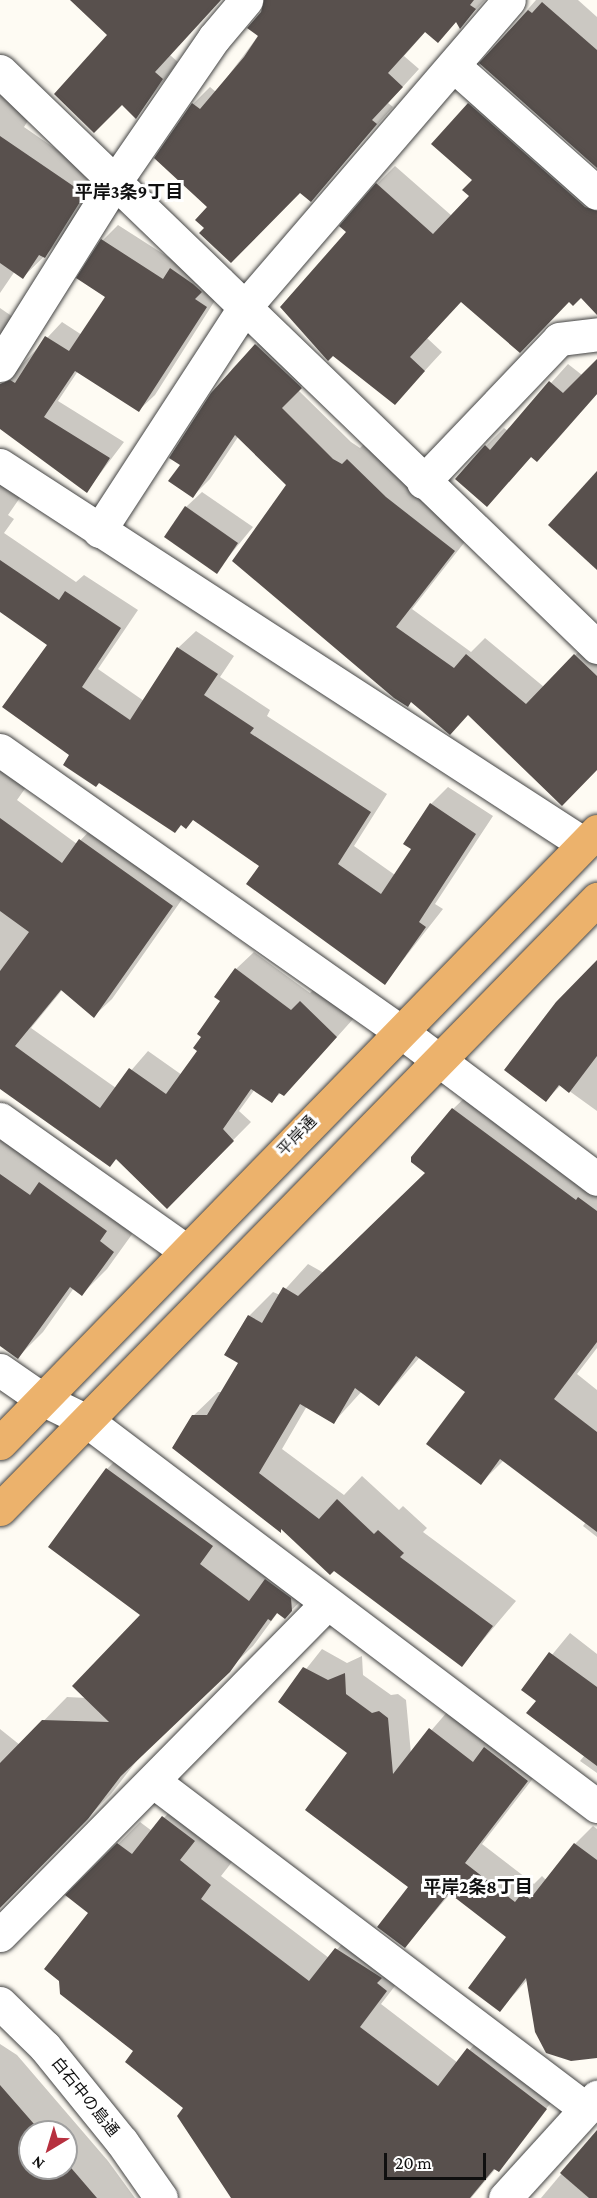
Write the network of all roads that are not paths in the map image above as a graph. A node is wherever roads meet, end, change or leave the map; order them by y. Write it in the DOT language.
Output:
graph roads {
  1 [pos="246,0"];
  2 [pos="509,0"];
  3 [pos="454,66"];
  4 [pos="0,71"];
  5 [pos="115,182"];
  6 [pos="597,194"];
  7 [pos="244,308"];
  8 [pos="597,334"];
  9 [pos="0,364"];
  10 [pos="0,465"];
  11 [pos="423,482"];
  12 [pos="99,531"];
  13 [pos="597,647"];
  14 [pos="0,750"];
  15 [pos="590,838"];
  16 [pos="597,899"];
  17 [pos="400,1031"];
  18 [pos="438,1061"];
  19 [pos="0,1119"];
  20 [pos="597,1179"];
  21 [pos="185,1250"];
  22 [pos="0,1370"];
  23 [pos="42,1399"];
  24 [pos="87,1421"];
  25 [pos="0,1443"];
  26 [pos="0,1509"];
  27 [pos="327,1603"];
  28 [pos="153,1781"];
  29 [pos="597,1806"];
  30 [pos="0,1935"];
  31 [pos="0,2003"];
  32 [pos="591,2103"];
  33 [pos="161,2198"];
  34 [pos="505,2198"];
  1 -- 5 [label="street"];
  2 -- 3 [label="street"];
  3 -- 6 [label="street"];
  3 -- 7 [label="street"];
  4 -- 5 [label="street"];
  5 -- 7 [label="street"];
  5 -- 9 [label="street"];
  7 -- 11 [label="street"];
  7 -- 12 [label="street"];
  8 -- 11 [label="street"];
  10 -- 12 [label="street"];
  11 -- 13 [label="street"];
  12 -- 15 [label="street"];
  14 -- 17 [label="street"];
  15 -- 17 [label="highway, 平岸通"];
  16 -- 18 [label="highway"];
  17 -- 18 [label="street"];
  17 -- 21 [label="highway, 平岸通"];
  18 -- 20 [label="street"];
  18 -- 24 [label="highway"];
  19 -- 21 [label="street"];
  21 -- 23 [label="highway, 平岸通"];
  22 -- 23 [label="street"];
  23 -- 24 [label="street"];
  23 -- 25 [label="highway, 平岸通"];
  24 -- 26 [label="highway"];
  24 -- 27 [label="street"];
  27 -- 28 [label="street"];
  27 -- 29 [label="street"];
  28 -- 30 [label="street"];
  28 -- 32 [label="street"];
  31 -- 33 [label="street, 白石中の島通"];
  32 -- 34 [label="street"];
}
